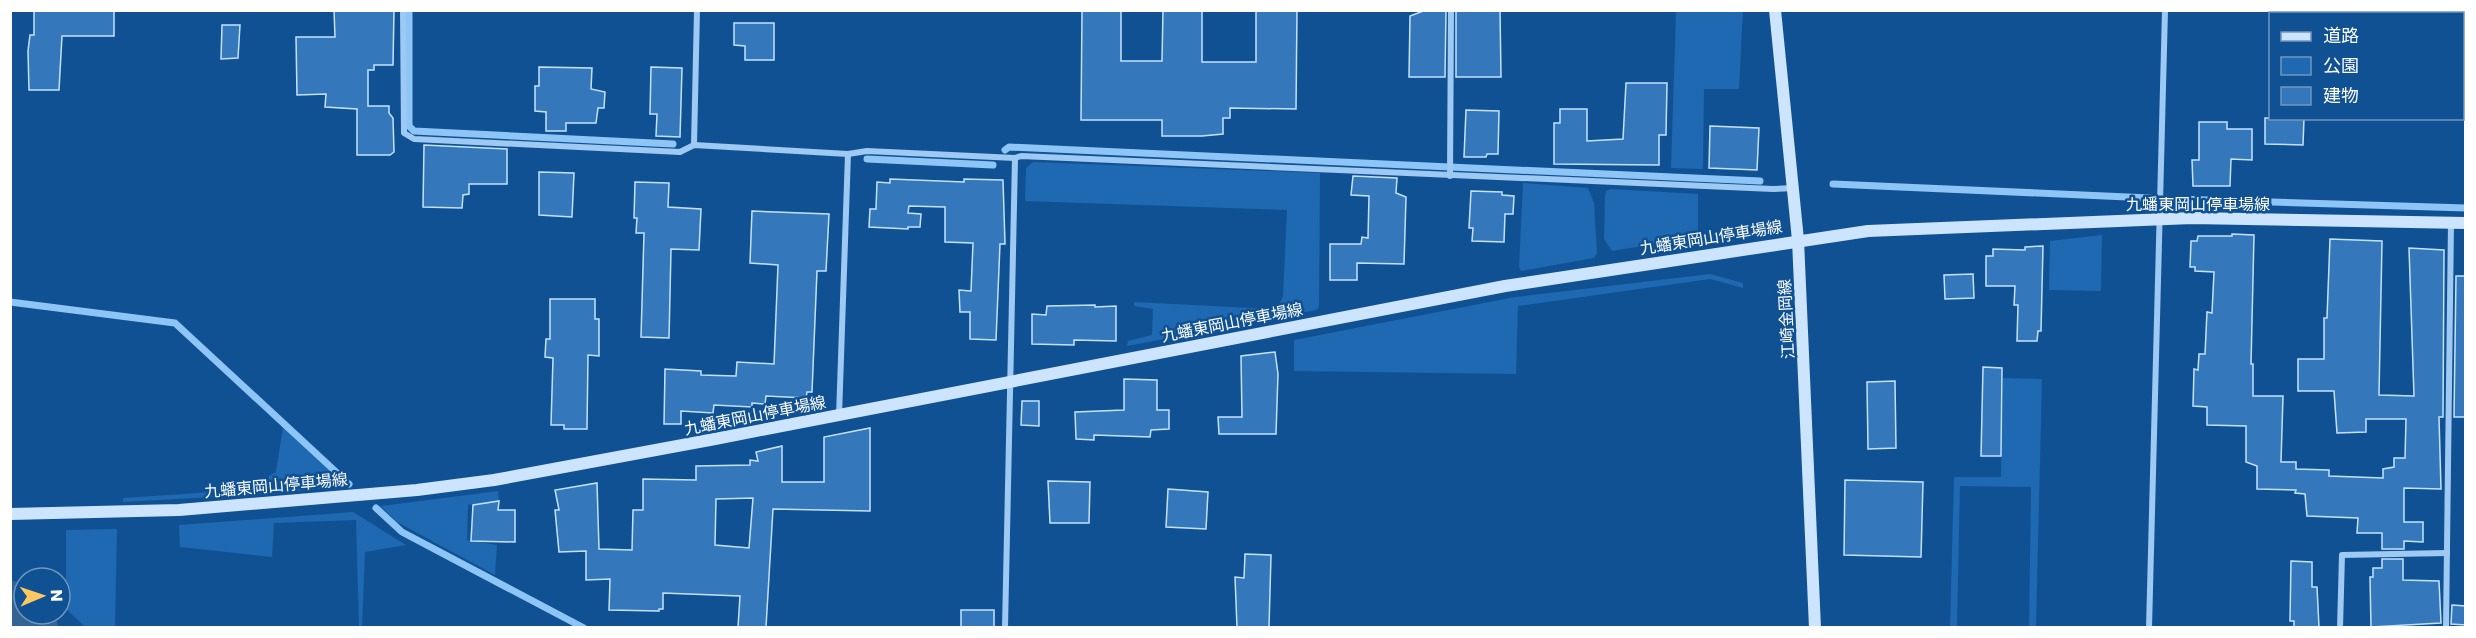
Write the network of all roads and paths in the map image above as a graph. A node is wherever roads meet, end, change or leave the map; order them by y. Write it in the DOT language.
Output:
graph roads {
  1 [pos="402,10"];
  2 [pos="697,10"];
  3 [pos="1451,10"];
  4 [pos="1775,10"];
  5 [pos="2165,10"];
  6 [pos="694,145"];
  7 [pos="848,154"];
  8 [pos="1015,158"];
  9 [pos="1450,174"];
  10 [pos="1794,188"];
  11 [pos="2160,219"];
  12 [pos="2451,223"];
  13 [pos="2466,223"];
  14 [pos="1798,240"];
  15 [pos="1012,382"];
  16 [pos="839,416"];
  17 [pos="10,514"];
  18 [pos="2447,553"];
  19 [pos="1005,627"];
  20 [pos="1815,627"];
  21 [pos="2149,627"];
  22 [pos="2340,627"];
  23 [pos="2446,627"];
  1 -- 6 [label="street"];
  2 -- 6 [label="street"];
  3 -- 9 [label="street"];
  4 -- 10 [label="main road, 江崎金岡線"];
  5 -- 11 [label="street"];
  6 -- 7 [label="street"];
  7 -- 8 [label="street"];
  7 -- 16 [label="street"];
  8 -- 9 [label="street"];
  8 -- 15 [label="street"];
  9 -- 10 [label="street"];
  10 -- 14 [label="main road, 江崎金岡線"];
  11 -- 12 [label="main road, 九蟠東岡山停車場線"];
  11 -- 14 [label="main road, 九蟠東岡山停車場線"];
  11 -- 21 [label="street"];
  12 -- 13 [label="main road, 九蟠東岡山停車場線"];
  12 -- 18 [label="street"];
  14 -- 15 [label="main road, 九蟠東岡山停車場線"];
  14 -- 20 [label="main road, 江崎金岡線"];
  15 -- 16 [label="main road, 九蟠東岡山停車場線"];
  15 -- 19 [label="street"];
  16 -- 17 [label="main road, 九蟠東岡山停車場線"];
  18 -- 22 [label="street"];
  18 -- 23 [label="street"];
}
